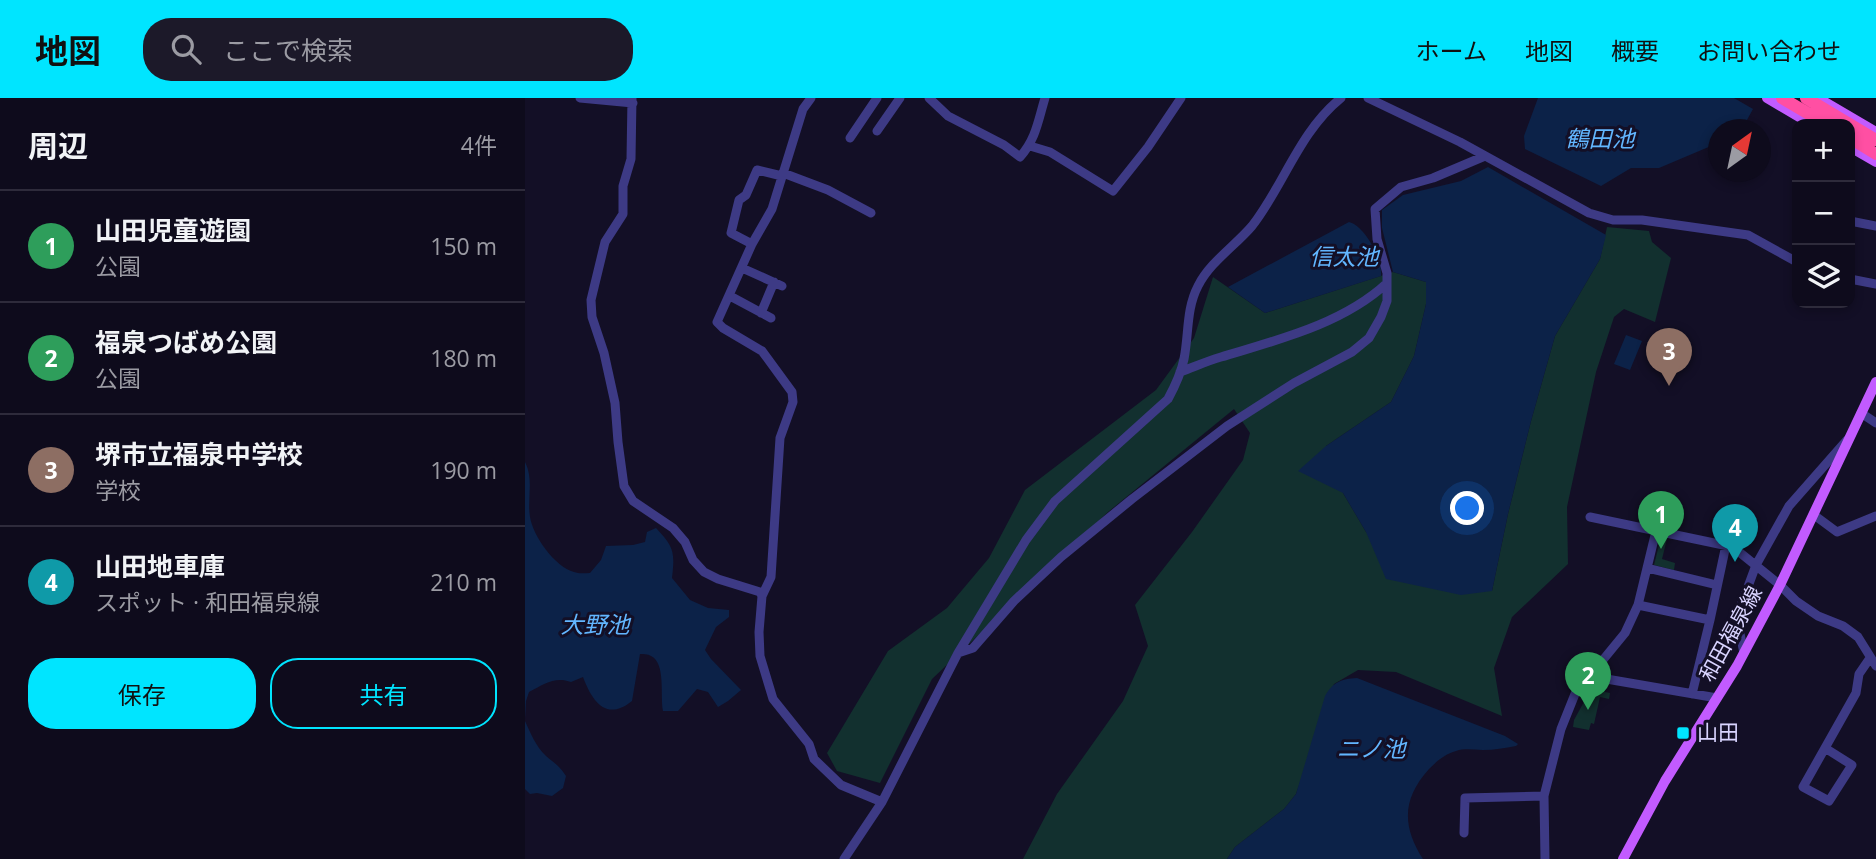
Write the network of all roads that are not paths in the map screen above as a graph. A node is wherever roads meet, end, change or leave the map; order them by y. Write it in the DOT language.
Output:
graph roads {
  1 [pos="580,98"];
  2 [pos="811,98"];
  3 [pos="877,98"];
  4 [pos="900,98"];
  5 [pos="929,98"];
  6 [pos="1045,98"];
  7 [pos="1181,98"];
  8 [pos="1341,98"];
  9 [pos="1368,98"];
  10 [pos="1767,98"];
  11 [pos="1782,98"];
  12 [pos="1805,98"];
  13 [pos="1818,98"];
  14 [pos="603,99"];
  15 [pos="632,101"];
  16 [pos="869,110"];
  17 [pos="1803,119"];
  18 [pos="1818,119"];
  19 [pos="885,120"];
  20 [pos="877,131"];
  21 [pos="1876,132"];
  22 [pos="850,138"];
  23 [pos="1876,140"];
  24 [pos="1855,141"];
  25 [pos="1030,146"];
  26 [pos="1855,150"];
  27 [pos="1876,154"];
  28 [pos="1485,156"];
  29 [pos="1876,162"];
  30 [pos="783,175"];
  31 [pos="871,213"];
  32 [pos="1855,222"];
  33 [pos="1876,226"];
  34 [pos="752,244"];
  35 [pos="1792,259"];
  36 [pos="742,268"];
  37 [pos="1855,280"];
  38 [pos="1387,283"];
  39 [pos="1876,284"];
  40 [pos="730,296"];
  41 [pos="761,313"];
  42 [pos="771,318"];
  43 [pos="1180,372"];
  44 [pos="1875,387"];
  45 [pos="1861,413"];
  46 [pos="1876,423"];
  47 [pos="1851,434"];
  48 [pos="1814,515"];
  49 [pos="1876,516"];
  50 [pos="1590,517"];
  51 [pos="1656,531"];
  52 [pos="1725,545"];
  53 [pos="1756,565"];
  54 [pos="1647,568"];
  55 [pos="1717,584"];
  56 [pos="1780,585"];
  57 [pos="762,596"];
  58 [pos="1638,605"];
  59 [pos="1710,620"];
  60 [pos="958,653"];
  61 [pos="1744,653"];
  62 [pos="1873,662"];
  63 [pos="1589,676"];
  64 [pos="1692,694"];
  65 [pos="1717,698"];
  66 [pos="1825,748"];
  67 [pos="1544,796"];
  68 [pos="883,802"];
  69 [pos="1464,833"];
  70 [pos="844,859"];
  71 [pos="1545,859"];
  72 [pos="1623,859"];
  1 -- 14 [label="street"];
  2 -- 30 [label="street"];
  3 -- 16 [label="street"];
  4 -- 19 [label="street"];
  5 -- 25 [label="street"];
  6 -- 25 [label="street"];
  7 -- 25 [label="street"];
  8 -- 43 [label="street"];
  9 -- 28 [label="street"];
  10 -- 17 [label="main road"];
  11 -- 18 [label="highway"];
  12 -- 23 [label="highway"];
  13 -- 21 [label="main road"];
  14 -- 15 [label="street"];
  15 -- 57 [label="street"];
  16 -- 19 [label="street"];
  16 -- 22 [label="street"];
  19 -- 20 [label="street"];
  24 -- 27 [label="highway"];
  26 -- 29 [label="main road"];
  28 -- 35 [label="street"];
  28 -- 38 [label="street"];
  30 -- 31 [label="street"];
  30 -- 34 [label="street"];
  30 -- 34 [label="street"];
  32 -- 33 [label="street"];
  34 -- 36 [label="street"];
  36 -- 40 [label="street"];
  36 -- 41 [label="street"];
  37 -- 39 [label="street"];
  38 -- 43 [label="street"];
  38 -- 60 [label="street"];
  40 -- 41 [label="street"];
  40 -- 57 [label="street"];
  41 -- 42 [label="street"];
  43 -- 60 [label="street"];
  44 -- 45 [label="main road, 和田福泉線"];
  45 -- 46 [label="street"];
  45 -- 47 [label="main road, 和田福泉線"];
  47 -- 48 [label="main road, 和田福泉線"];
  47 -- 53 [label="street"];
  48 -- 49 [label="street"];
  48 -- 56 [label="main road, 和田福泉線"];
  50 -- 51 [label="street"];
  51 -- 52 [label="street"];
  51 -- 54 [label="street"];
  52 -- 53 [label="street"];
  52 -- 55 [label="street"];
  53 -- 56 [label="street"];
  53 -- 61 [label="street"];
  54 -- 55 [label="street"];
  54 -- 58 [label="street"];
  55 -- 59 [label="street"];
  56 -- 61 [label="main road, 和田福泉線"];
  56 -- 62 [label="street"];
  57 -- 68 [label="street"];
  58 -- 59 [label="street"];
  58 -- 63 [label="street"];
  59 -- 64 [label="street"];
  60 -- 68 [label="street"];
  61 -- 65 [label="main road, 和田福泉線"];
  62 -- 66 [label="street"];
  63 -- 64 [label="street"];
  63 -- 67 [label="street"];
  64 -- 65 [label="street"];
  65 -- 72 [label="main road, 和田福泉線"];
  66 -- 66 [label="street"];
  67 -- 69 [label="street"];
  67 -- 71 [label="street"];
  68 -- 70 [label="street"];
}
